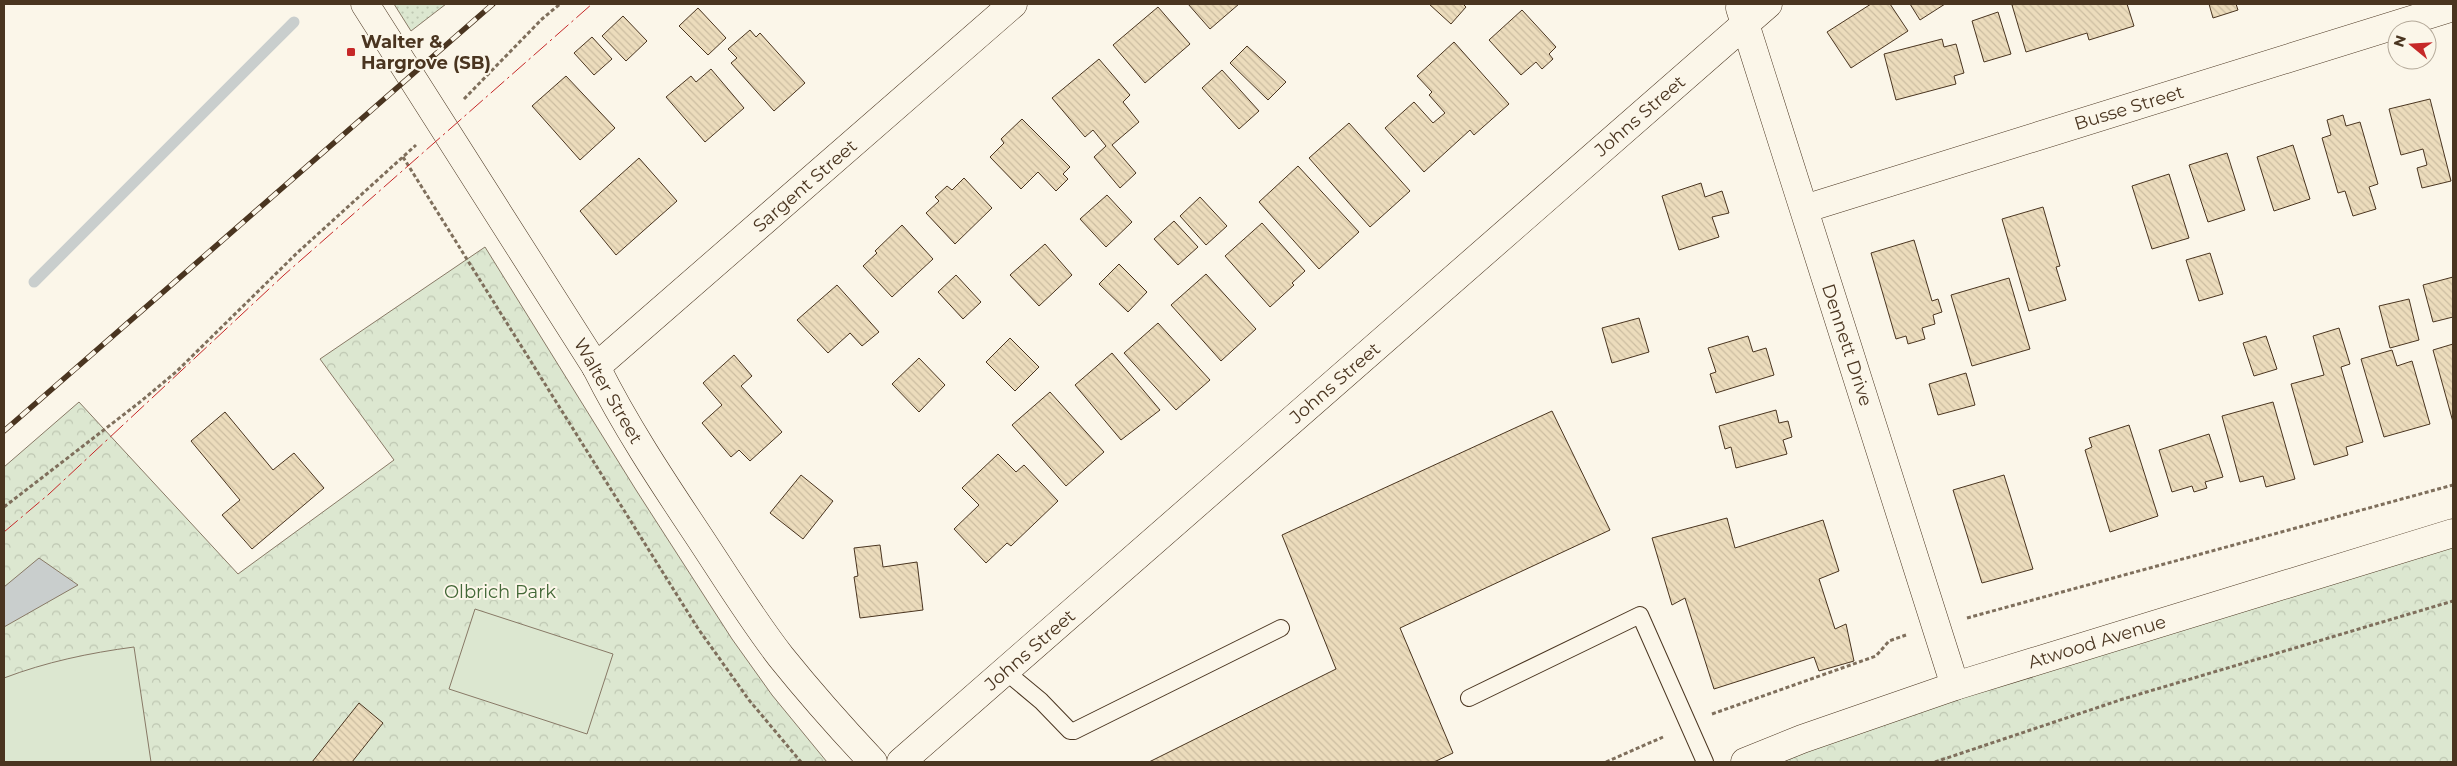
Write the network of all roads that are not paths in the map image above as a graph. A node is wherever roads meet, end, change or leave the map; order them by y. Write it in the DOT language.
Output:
graph roads {
  1 [pos="365,4"];
  2 [pos="1013,4"];
  3 [pos="1768,4"];
  4 [pos="2453,7"];
  5 [pos="1742,14"];
  6 [pos="1804,209"];
  7 [pos="596,367"];
  8 [pos="2453,533"];
  9 [pos="1281,628"];
  10 [pos="1005,671"];
  11 [pos="1955,686"];
  12 [pos="1469,698"];
  13 [pos="873,762"];
  14 [pos="901,762"];
  15 [pos="1705,762"];
  16 [pos="1746,762"];
  1 -- 7 [label="street, Walter Street"];
  2 -- 7 [label="street, Sargent Street"];
  3 -- 5 [label="street, Johns Street"];
  4 -- 6 [label="street, Busse Street"];
  5 -- 6 [label="street, Dennett Drive"];
  5 -- 10 [label="street, Johns Street"];
  6 -- 11 [label="street, Dennett Drive"];
  7 -- 13 [label="street, Walter Street"];
  8 -- 11 [label="street, Atwood Avenue"];
  9 -- 10 [label="lane"];
  10 -- 14 [label="street, Johns Street"];
  11 -- 16 [label="street, Atwood Avenue"];
  12 -- 15 [label="lane"];
}
